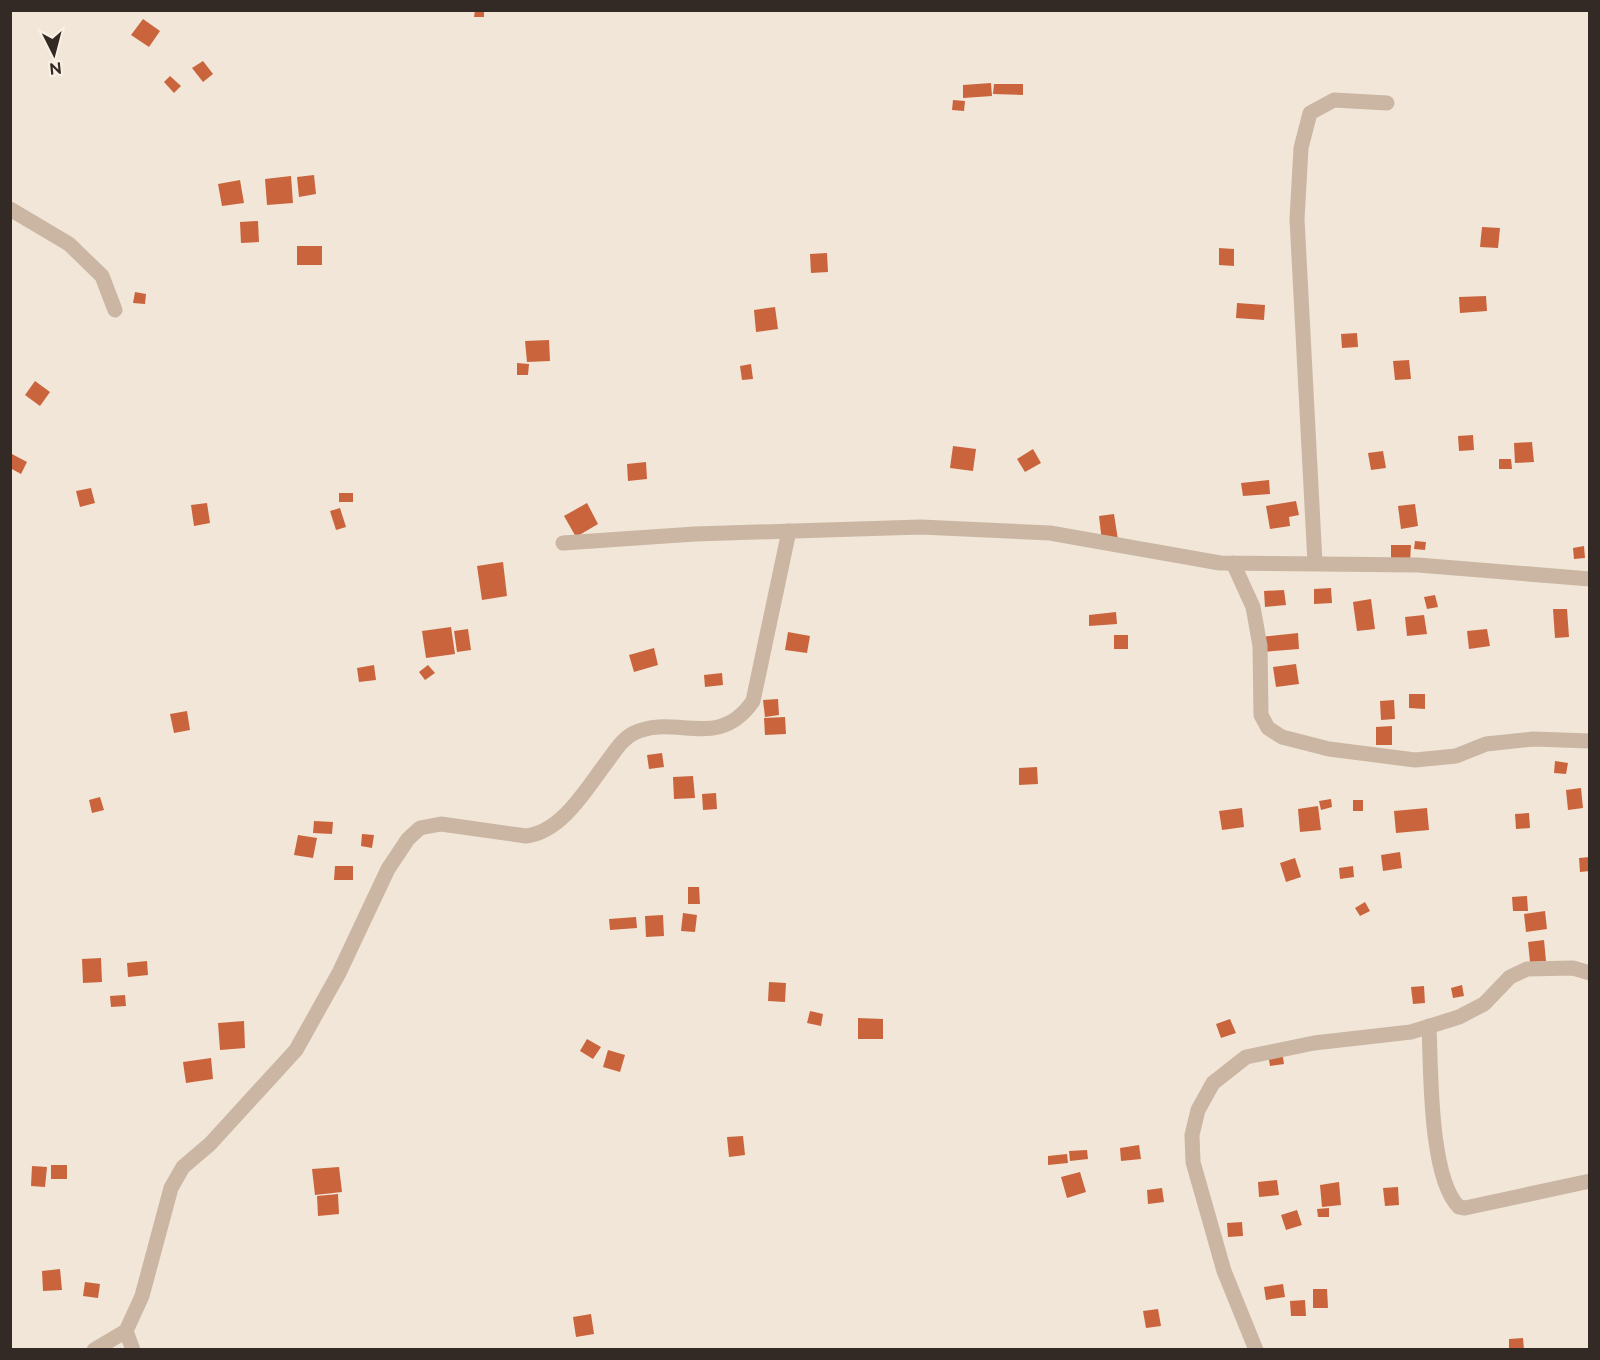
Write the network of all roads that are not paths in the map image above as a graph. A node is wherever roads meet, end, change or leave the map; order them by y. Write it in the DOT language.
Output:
graph roads {
  1 [pos="1387,103"];
  2 [pos="10,208"];
  3 [pos="115,310"];
  4 [pos="789,531"];
  5 [pos="563,543"];
  6 [pos="1233,562"];
  7 [pos="1315,563"];
  8 [pos="1590,579"];
  9 [pos="1590,741"];
  10 [pos="1590,973"];
  11 [pos="1429,1026"];
  12 [pos="1590,1181"];
  13 [pos="126,1331"];
  14 [pos="94,1350"];
  15 [pos="133,1350"];
  16 [pos="1256,1350"];
  1 -- 7 [label="street"];
  2 -- 3 [label="street"];
  4 -- 5 [label="street"];
  4 -- 6 [label="street"];
  4 -- 13 [label="street"];
  6 -- 7 [label="street"];
  6 -- 9 [label="street"];
  7 -- 8 [label="street"];
  10 -- 11 [label="street"];
  11 -- 12 [label="street"];
  11 -- 16 [label="street"];
  13 -- 14 [label="street"];
  13 -- 15 [label="street"];
}
